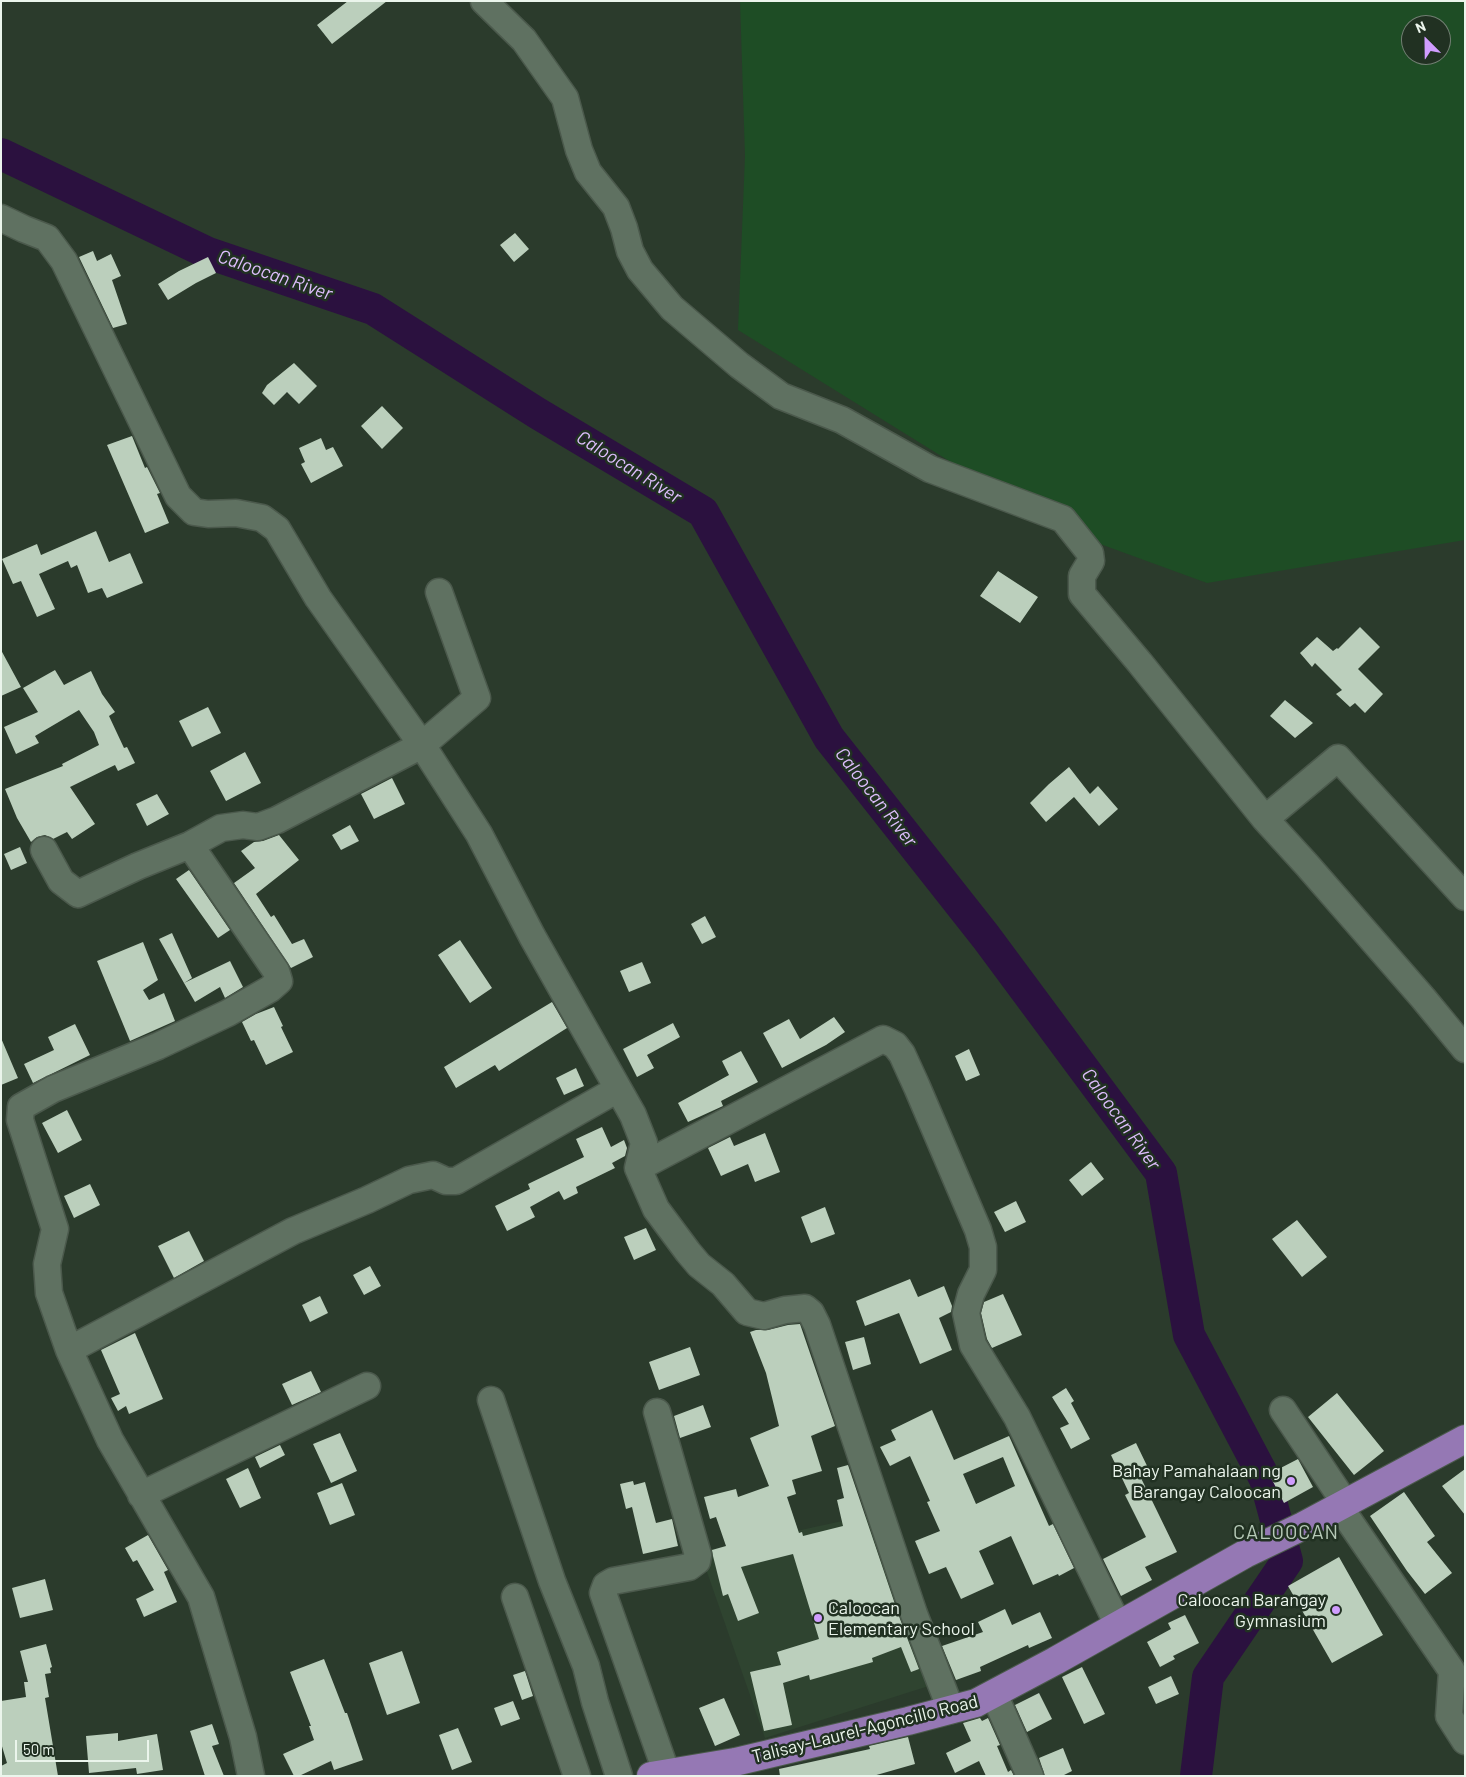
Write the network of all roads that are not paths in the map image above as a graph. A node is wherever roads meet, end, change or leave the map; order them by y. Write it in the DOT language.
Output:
graph roads {
  1 [pos="484,1"];
  2 [pos="1,218"];
  3 [pos="439,592"];
  4 [pos="422,745"];
  5 [pos="1265,819"];
  6 [pos="190,845"];
  7 [pos="44,850"];
  8 [pos="1465,897"];
  9 [pos="1465,1049"];
  10 [pos="618,1088"];
  11 [pos="638,1168"];
  12 [pos="69,1350"];
  13 [pos="367,1386"];
  14 [pos="491,1400"];
  15 [pos="1283,1410"];
  16 [pos="658,1412"];
  17 [pos="1465,1439"];
  18 [pos="140,1494"];
  19 [pos="1342,1505"];
  20 [pos="514,1597"];
  21 [pos="1118,1625"];
  22 [pos="994,1694"];
  23 [pos="951,1710"];
  24 [pos="1465,1742"];
  25 [pos="659,1775"];
  26 [pos="251,1776"];
  27 [pos="577,1776"];
  28 [pos="619,1776"];
  29 [pos="1030,1776"];
  1 -- 5 [label="street"];
  2 -- 4 [label="street"];
  3 -- 4 [label="street"];
  4 -- 6 [label="street"];
  4 -- 10 [label="street"];
  5 -- 8 [label="street"];
  5 -- 9 [label="street"];
  6 -- 7 [label="street"];
  6 -- 12 [label="street"];
  10 -- 11 [label="street"];
  10 -- 12 [label="street"];
  11 -- 21 [label="street"];
  11 -- 23 [label="street"];
  12 -- 18 [label="street"];
  13 -- 18 [label="street"];
  14 -- 28 [label="street"];
  15 -- 19 [label="street"];
  16 -- 25 [label="street"];
  17 -- 19 [label="main road, Talisay-Laurel-Agoncillo Road"];
  18 -- 26 [label="street"];
  19 -- 21 [label="main road, Talisay-Laurel-Agoncillo Road"];
  19 -- 24 [label="street"];
  20 -- 27 [label="street"];
  21 -- 22 [label="main road, Talisay-Laurel-Agoncillo Road"];
  22 -- 23 [label="main road, Talisay-Laurel-Agoncillo Road"];
  22 -- 29 [label="street"];
  23 -- 25 [label="main road, Talisay-Laurel-Agoncillo Road"];
}
